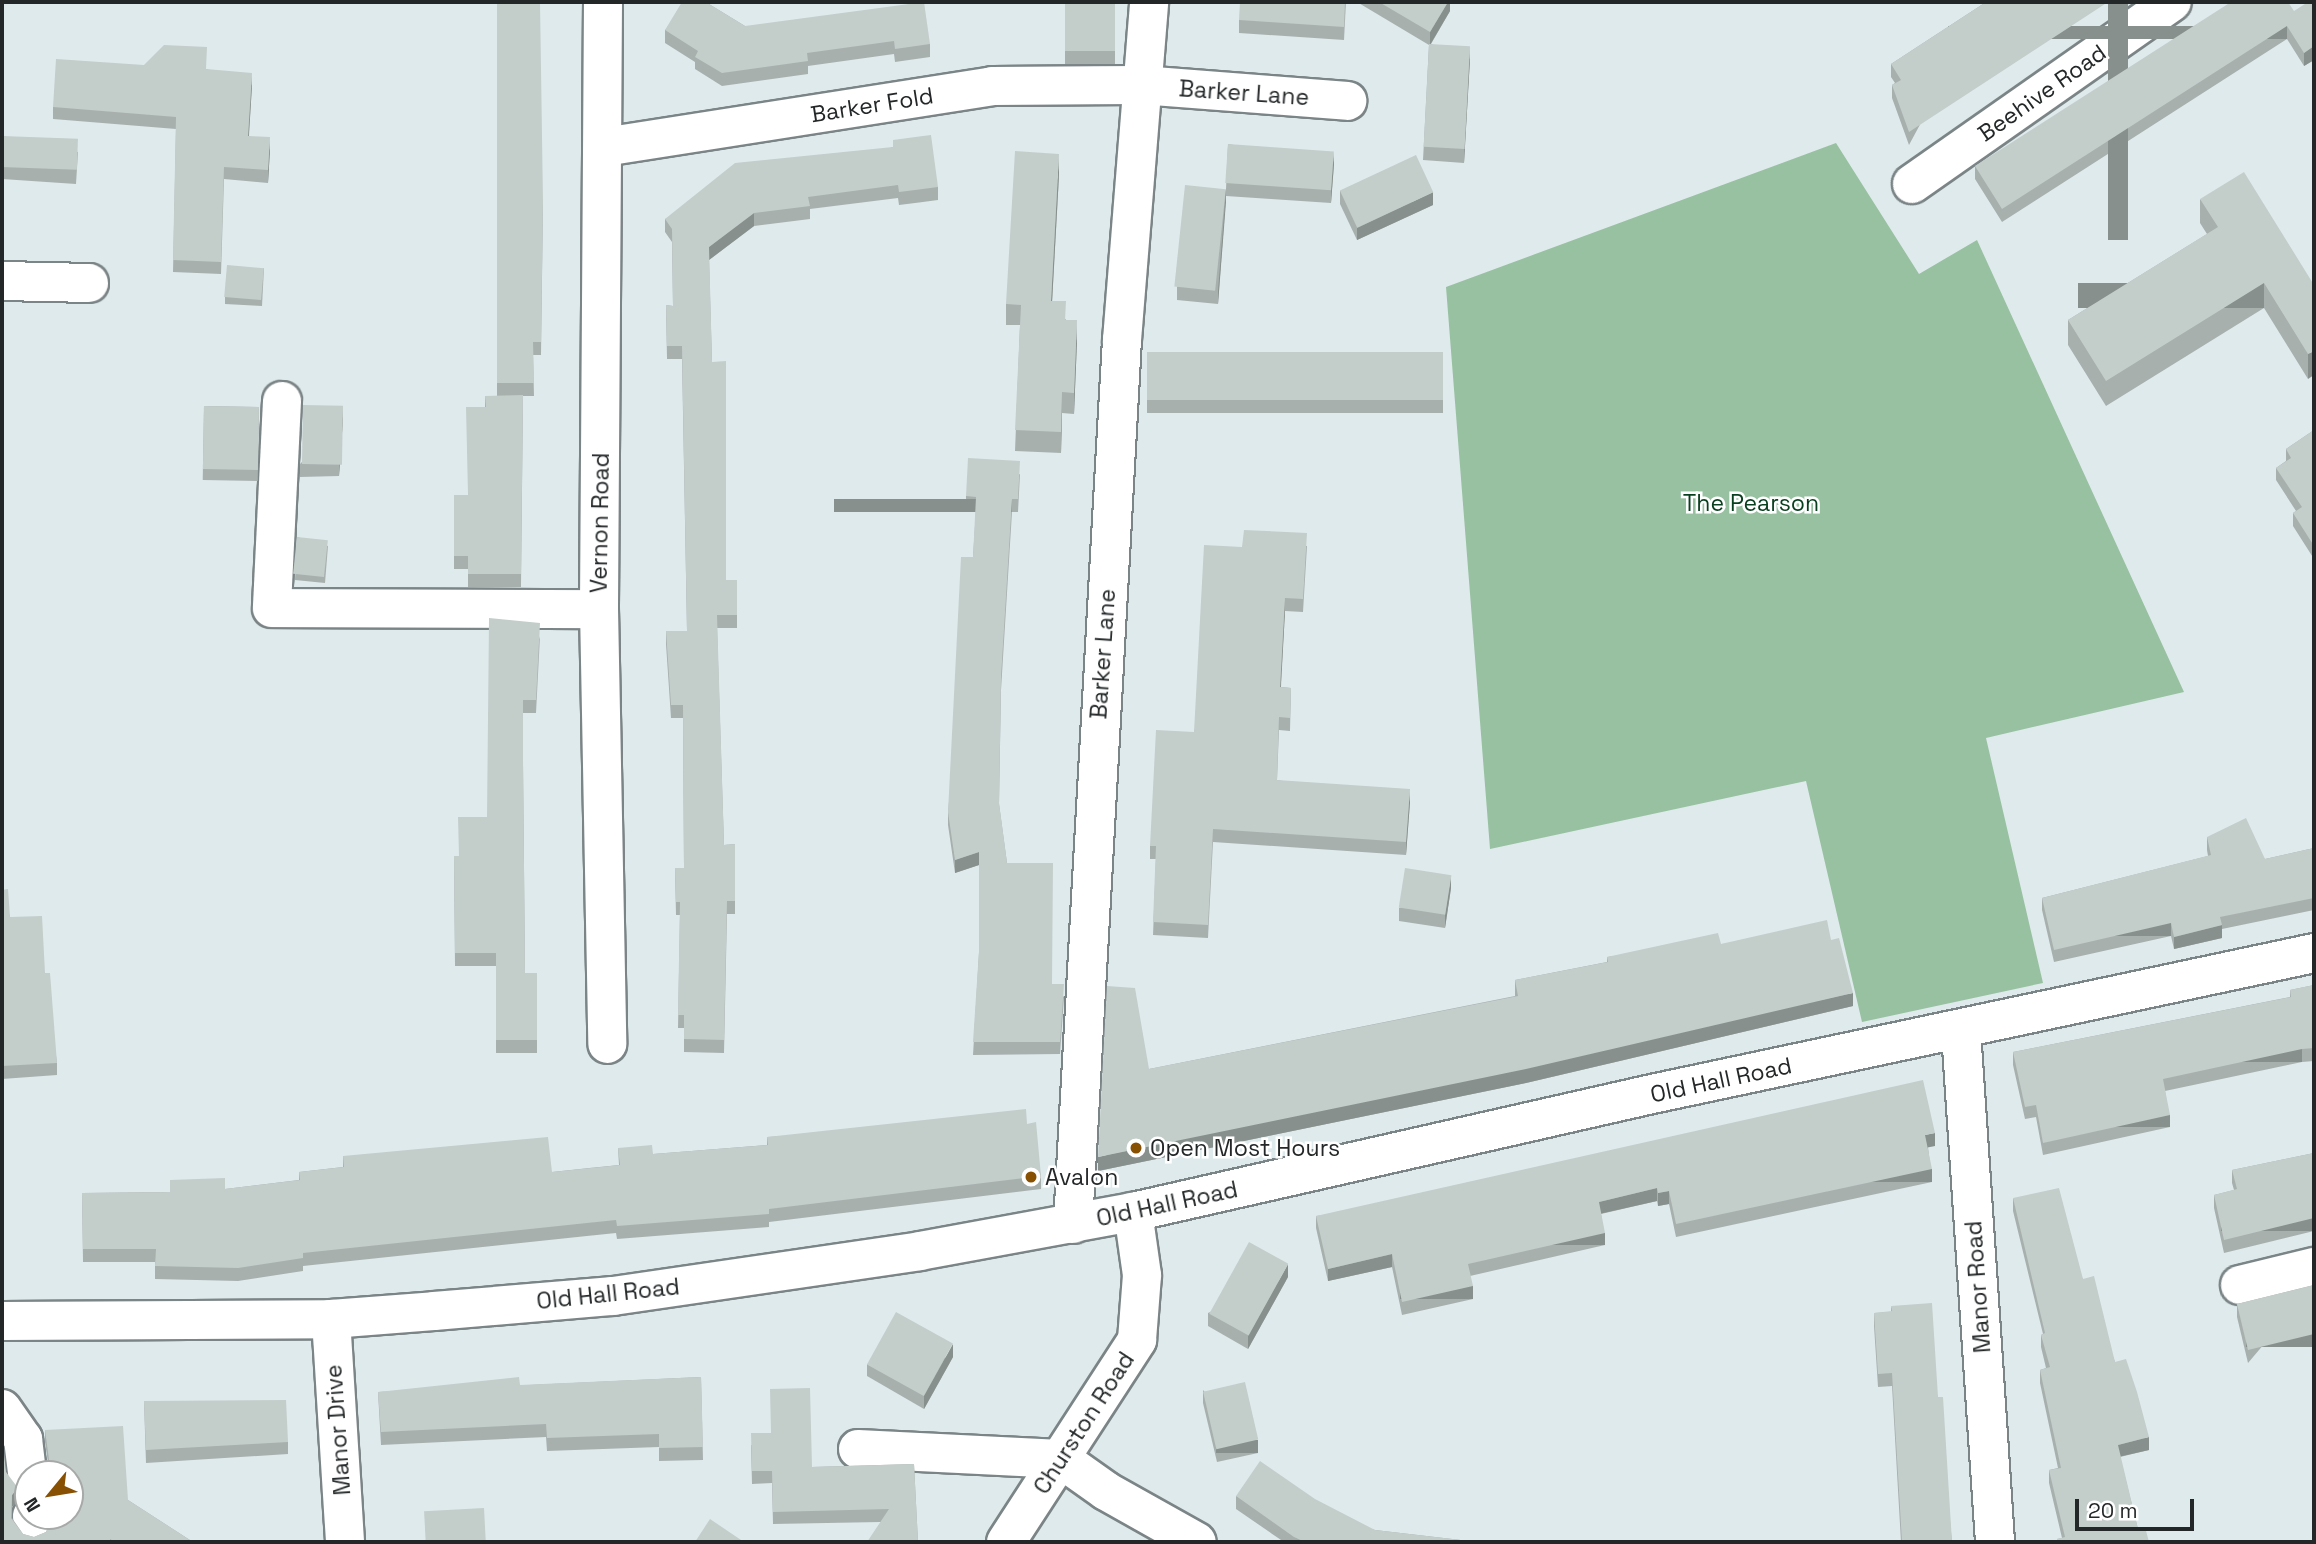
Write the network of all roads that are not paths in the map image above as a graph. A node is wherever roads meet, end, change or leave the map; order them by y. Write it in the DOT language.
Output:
graph roads {
  1 [pos="603,2"];
  2 [pos="1149,2"];
  3 [pos="2172,2"];
  4 [pos="1141,85"];
  5 [pos="1347,101"];
  6 [pos="604,147"];
  7 [pos="1912,184"];
  8 [pos="2,281"];
  9 [pos="89,283"];
  10 [pos="282,401"];
  11 [pos="600,609"];
  12 [pos="2314,953"];
  13 [pos="1961,1031"];
  14 [pos="607,1044"];
  15 [pos="1133,1212"];
  16 [pos="1073,1224"];
  17 [pos="2314,1267"];
  18 [pos="2240,1285"];
  19 [pos="331,1319"];
  20 [pos="2,1321"];
  21 [pos="2,1409"];
  22 [pos="858,1449"];
  23 [pos="1061,1459"];
  24 [pos="26,1460"];
  25 [pos="345,1542"];
  26 [pos="1006,1542"];
  27 [pos="1197,1542"];
  28 [pos="1995,1542"];
  1 -- 6 [label="street, Vernon Road"];
  2 -- 4 [label="street, Barker Lane"];
  3 -- 7 [label="street, Beehive Road"];
  4 -- 5 [label="street, Barker Lane"];
  4 -- 6 [label="street, Barker Fold"];
  4 -- 16 [label="street, Barker Lane"];
  6 -- 11 [label="street, Vernon Road"];
  8 -- 9 [label="street"];
  10 -- 11 [label="street"];
  11 -- 14 [label="street, Vernon Road"];
  12 -- 13 [label="street, Old Hall Road"];
  13 -- 15 [label="street, Old Hall Road"];
  13 -- 28 [label="street, Manor Road"];
  15 -- 16 [label="street, Old Hall Road"];
  15 -- 23 [label="street, Churston Road"];
  16 -- 19 [label="street, Old Hall Road"];
  17 -- 18 [label="street"];
  19 -- 20 [label="street, Old Hall Road"];
  19 -- 25 [label="street, Manor Drive"];
  21 -- 24 [label="street"];
  22 -- 23 [label="street"];
  23 -- 26 [label="street, Churston Road"];
  23 -- 27 [label="street"];
}
